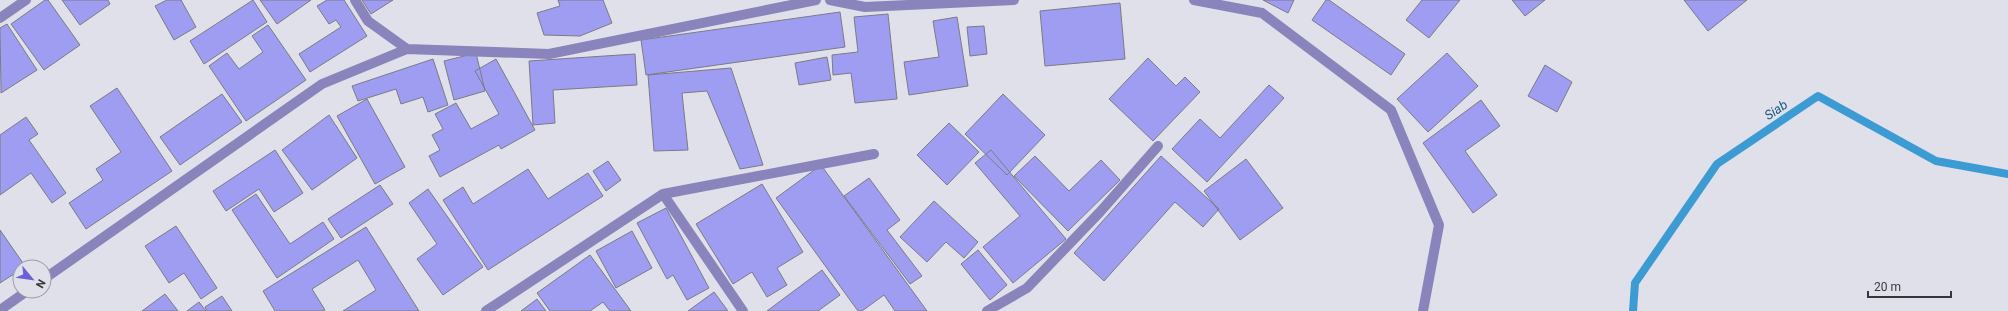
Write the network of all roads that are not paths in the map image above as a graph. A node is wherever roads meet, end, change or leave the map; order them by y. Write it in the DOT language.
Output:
graph roads {
  1 [pos="26,0"];
  2 [pos="355,0"];
  3 [pos="816,0"];
  4 [pos="830,0"];
  5 [pos="1014,0"];
  6 [pos="1194,0"];
  7 [pos="863,3"];
  8 [pos="0,18"];
  9 [pos="407,49"];
  10 [pos="1158,146"];
  11 [pos="874,154"];
  12 [pos="664,194"];
  13 [pos="52,273"];
  14 [pos="16,299"];
  15 [pos="0,310"];
  16 [pos="486,311"];
  17 [pos="743,311"];
  18 [pos="987,311"];
  19 [pos="1423,311"];
  1 -- 8 [label="street"];
  2 -- 9 [label="street"];
  3 -- 9 [label="street"];
  4 -- 7 [label="street"];
  5 -- 7 [label="street"];
  6 -- 19 [label="street"];
  9 -- 13 [label="street"];
  10 -- 18 [label="street"];
  11 -- 12 [label="street"];
  12 -- 16 [label="street"];
  12 -- 17 [label="street"];
  14 -- 15 [label="street"];
}
